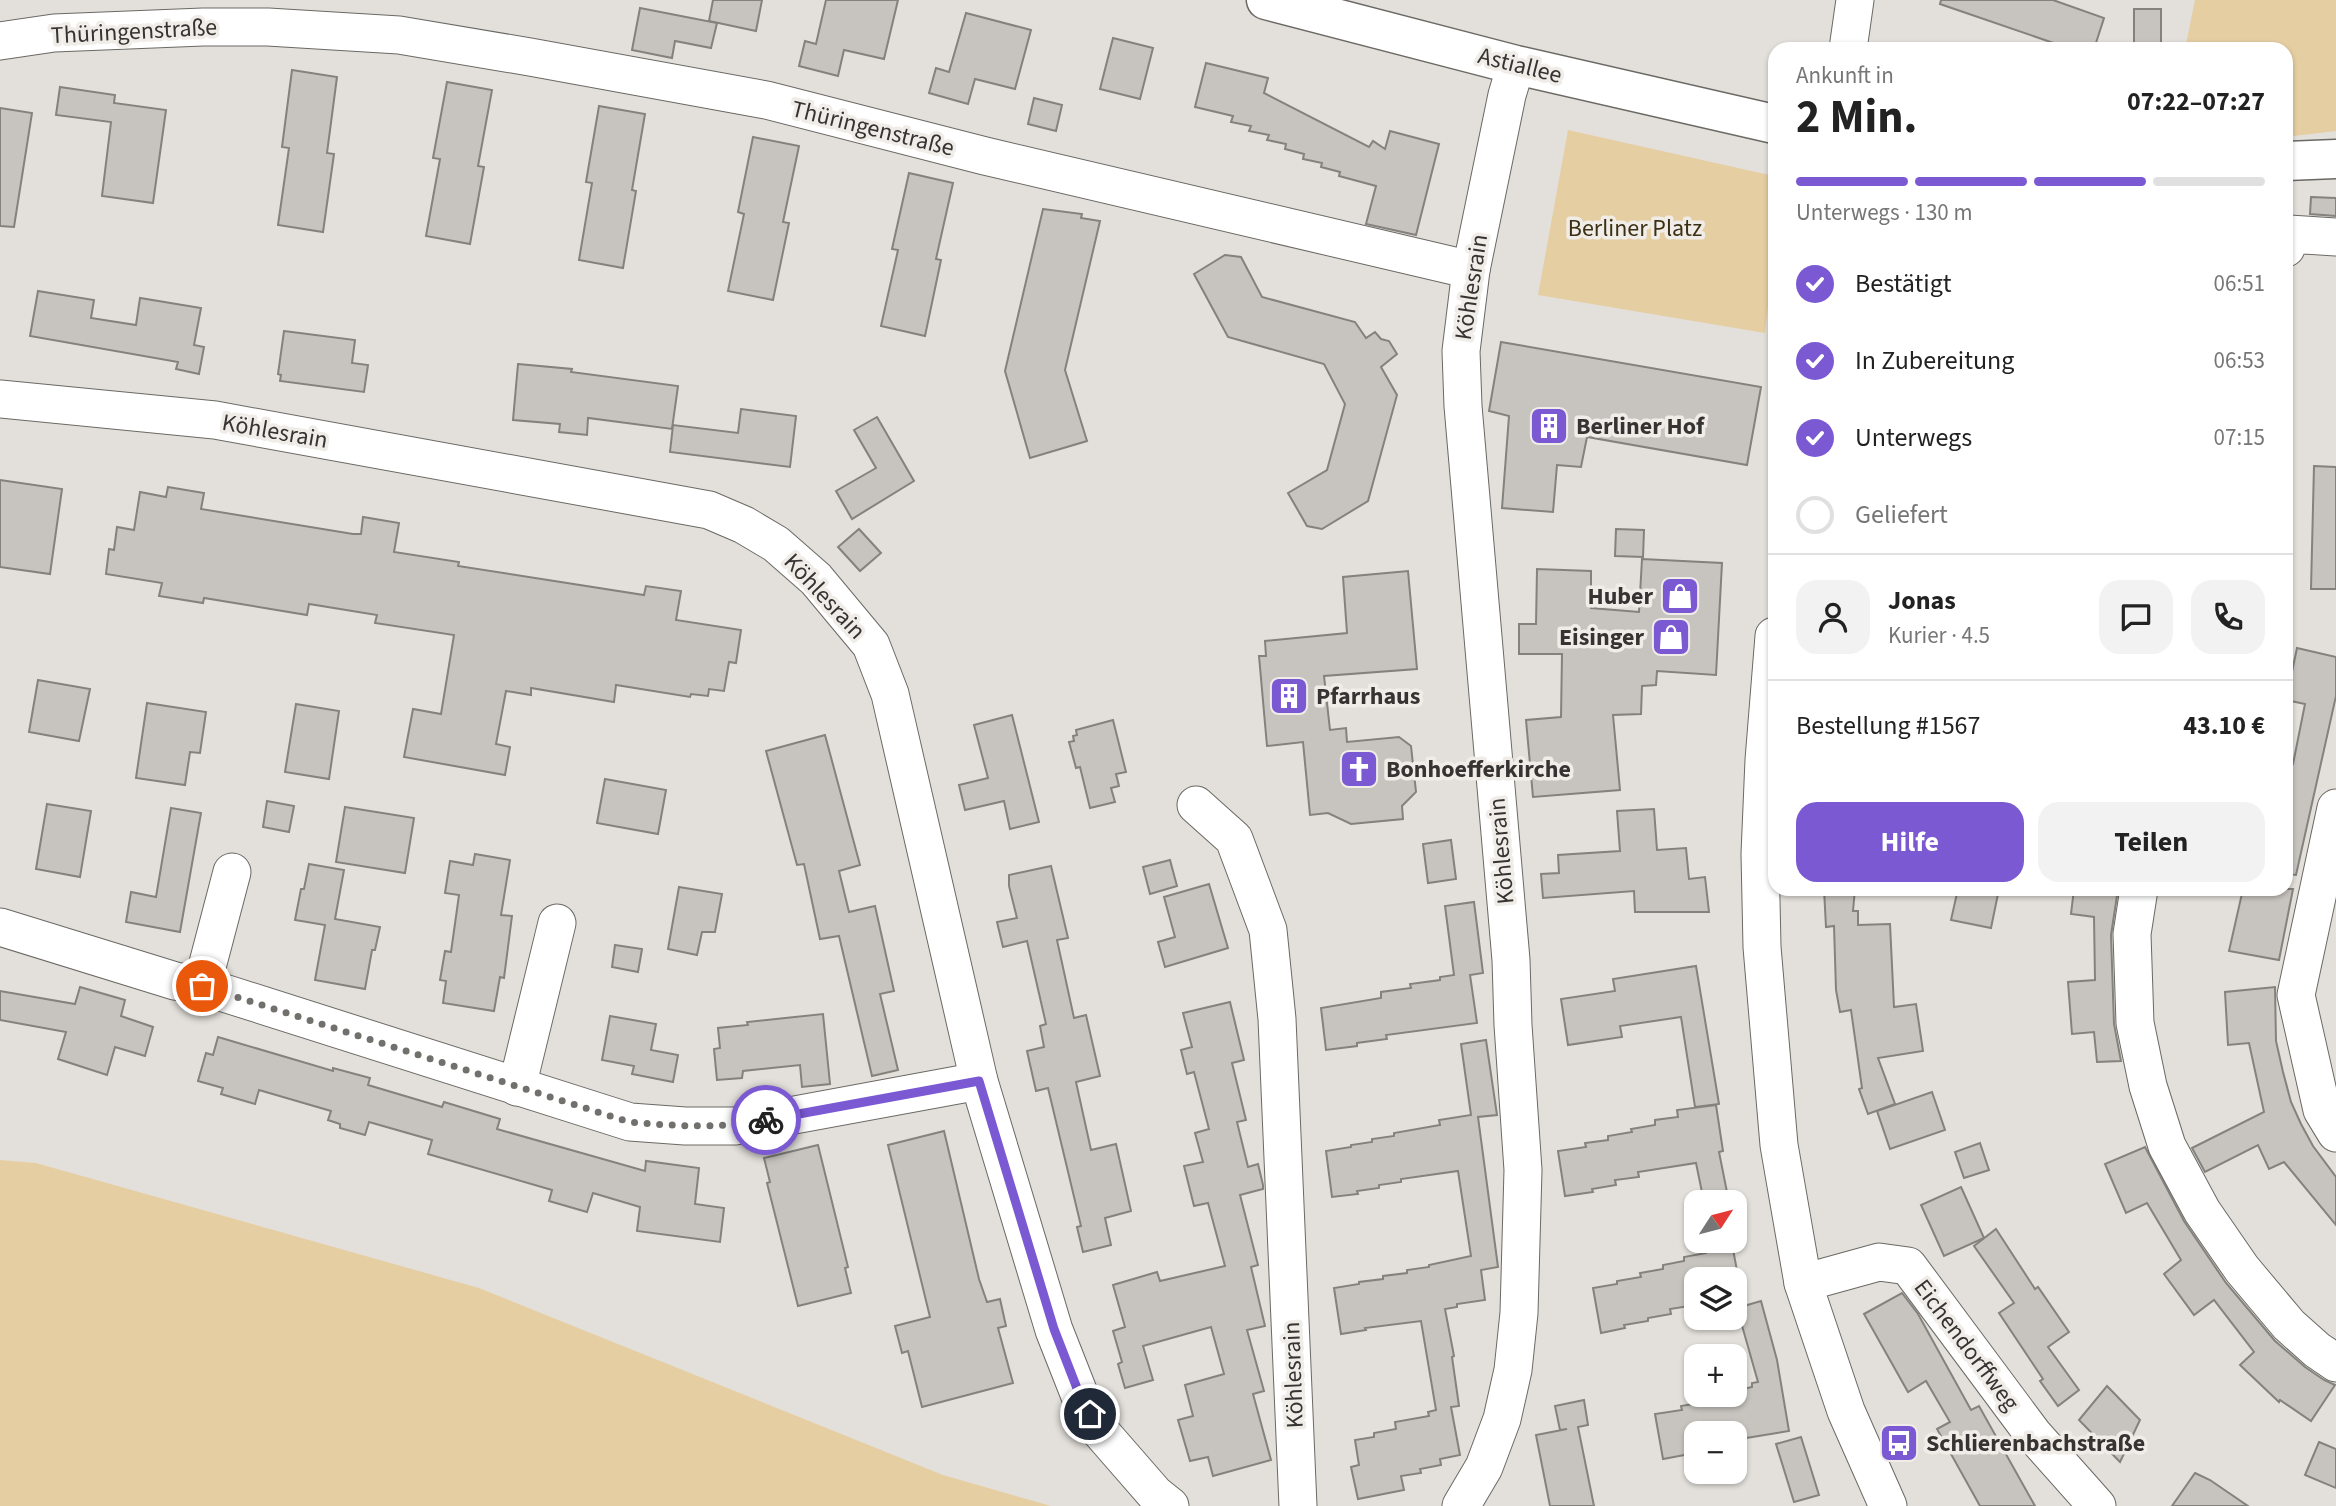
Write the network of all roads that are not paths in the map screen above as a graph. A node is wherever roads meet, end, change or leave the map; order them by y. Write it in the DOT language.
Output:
graph roads {
  1 [pos="1266,0"];
  2 [pos="1855,0"];
  3 [pos="269,13"];
  4 [pos="0,41"];
  5 [pos="1849,42"];
  6 [pos="1516,65"];
  7 [pos="1768,123"];
  8 [pos="2336,159"];
  9 [pos="2293,161"];
  10 [pos="2336,237"];
  11 [pos="2293,241"];
  12 [pos="1471,270"];
  13 [pos="0,399"];
  14 [pos="1768,704"];
  15 [pos="1196,805"];
  16 [pos="2336,808"];
  17 [pos="2332,845"];
  18 [pos="232,872"];
  19 [pos="2138,896"];
  20 [pos="557,923"];
  21 [pos="0,926"];
  22 [pos="202,986"];
  23 [pos="979,1081"];
  24 [pos="517,1087"];
  25 [pos="2336,1133"];
  26 [pos="1803,1283"];
  27 [pos="2336,1363"];
  28 [pos="1170,1506"];
  29 [pos="1298,1506"];
  30 [pos="1461,1506"];
  31 [pos="1888,1506"];
  32 [pos="2097,1506"];
  1 -- 6 [label="street, Astiallee"];
  2 -- 5 [label="street"];
  3 -- 4 [label="street, Thüringenstraße"];
  3 -- 12 [label="street, Thüringenstraße"];
  6 -- 7 [label="street, Astiallee"];
  6 -- 12 [label="street, Köhlesrain"];
  8 -- 9 [label="street"];
  10 -- 11 [label="street"];
  12 -- 30 [label="street, Köhlesrain"];
  13 -- 23 [label="street, Köhlesrain"];
  14 -- 26 [label="street"];
  15 -- 29 [label="street, Köhlesrain"];
  16 -- 17 [label="street"];
  17 -- 25 [label="street"];
  18 -- 22 [label="street"];
  19 -- 27 [label="street"];
  20 -- 24 [label="street"];
  21 -- 22 [label="street"];
  22 -- 24 [label="street"];
  23 -- 24 [label="street"];
  23 -- 28 [label="street, Köhlesrain"];
  26 -- 31 [label="street"];
  26 -- 32 [label="street, Eichendorffweg"];
}
